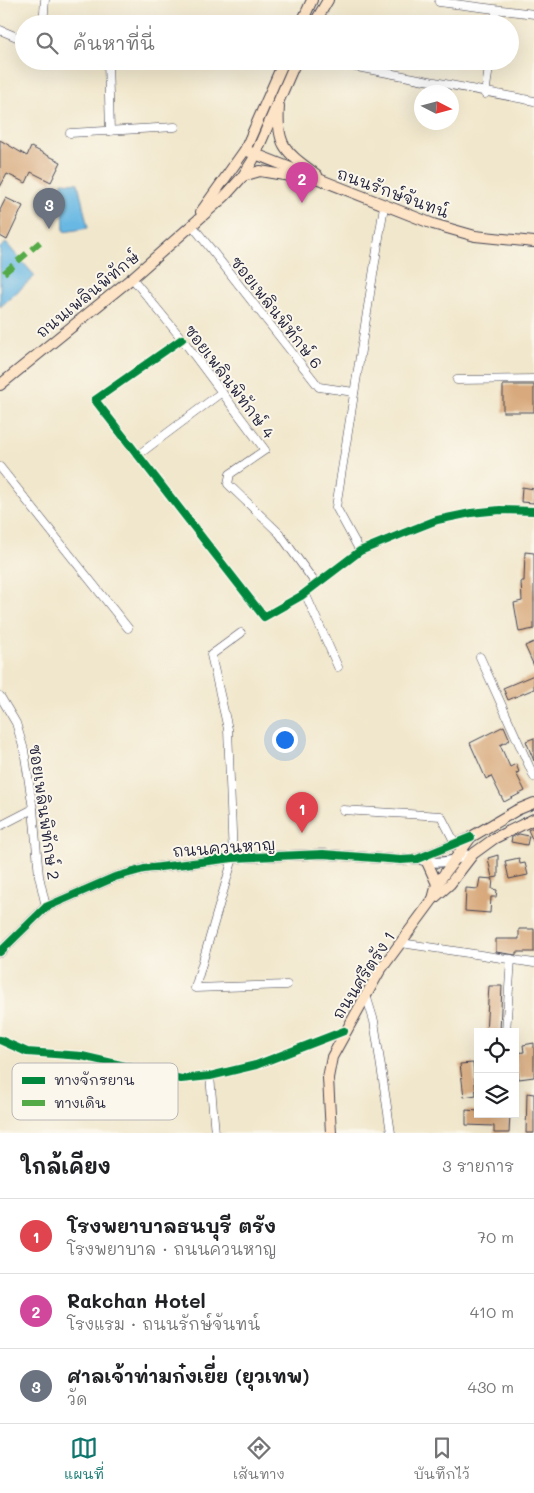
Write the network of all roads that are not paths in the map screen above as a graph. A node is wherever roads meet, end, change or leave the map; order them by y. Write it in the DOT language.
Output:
graph roads {
  1 [pos="46,0"];
  2 [pos="312,0"];
  3 [pos="328,0"];
  4 [pos="439,2"];
  5 [pos="496,11"];
  6 [pos="534,14"];
  7 [pos="44,15"];
  8 [pos="305,15"];
  9 [pos="319,15"];
  10 [pos="495,15"];
  11 [pos="0,30"];
  12 [pos="15,36"];
  13 [pos="108,70"];
  14 [pos="281,70"];
  15 [pos="292,70"];
  16 [pos="370,70"];
  17 [pos="489,70"];
  18 [pos="485,94"];
  19 [pos="280,97"];
  20 [pos="534,102"];
  21 [pos="175,127"];
  22 [pos="110,131"];
  23 [pos="70,133"];
  24 [pos="250,153"];
  25 [pos="243,176"];
  26 [pos="327,183"];
  27 [pos="384,206"];
  28 [pos="192,224"];
  29 [pos="534,242"];
  30 [pos="132,278"];
  31 [pos="182,339"];
  32 [pos="534,379"];
  33 [pos="456,380"];
  34 [pos="0,385"];
  35 [pos="222,392"];
  36 [pos="354,392"];
  37 [pos="138,455"];
  38 [pos="0,466"];
  39 [pos="534,511"];
  40 [pos="360,551"];
  41 [pos="316,584"];
  42 [pos="305,593"];
  43 [pos="128,628"];
  44 [pos="241,633"];
  45 [pos="480,657"];
  46 [pos="338,667"];
  47 [pos="0,696"];
  48 [pos="534,777"];
  49 [pos="534,803"];
  50 [pos="33,809"];
  51 [pos="342,810"];
  52 [pos="534,819"];
  53 [pos="0,826"];
  54 [pos="471,837"];
  55 [pos="455,843"];
  56 [pos="473,854"];
  57 [pos="233,858"];
  58 [pos="422,860"];
  59 [pos="454,860"];
  60 [pos="437,884"];
  61 [pos="433,898"];
  62 [pos="46,907"];
  63 [pos="401,943"];
  64 [pos="0,952"];
  65 [pos="511,959"];
  66 [pos="534,963"];
  67 [pos="288,985"];
  68 [pos="366,995"];
  69 [pos="506,1028"];
  70 [pos="344,1031"];
  71 [pos="0,1040"];
  72 [pos="112,1063"];
  73 [pos="210,1076"];
  74 [pos="178,1078"];
  75 [pos="215,1133"];
  76 [pos="331,1133"];
  77 [pos="391,1133"];
  1 -- 7 [label="street"];
  2 -- 8 [label="main road"];
  3 -- 9 [label="main road"];
  4 -- 5 [label="street"];
  5 -- 6 [label="street"];
  5 -- 10 [label="street"];
  11 -- 12 [label="street"];
  13 -- 22 [label="street"];
  14 -- 24 [label="main road, ถนนเพลินพิทักษ์"];
  15 -- 19 [label="main road, ถนนเพลินพิทักษ์"];
  16 -- 18 [label="street"];
  17 -- 18 [label="street"];
  18 -- 20 [label="street"];
  19 -- 24 [label="main road, ถนนเพลินพิทักษ์"];
  19 -- 26 [label="main road"];
  21 -- 22 [label="street"];
  22 -- 23 [label="street"];
  24 -- 25 [label="main road, ถนนเพลินพิทักษ์"];
  24 -- 26 [label="main road, ถนนรักษ์จันทน์"];
  24 -- 28 [label="main road, ถนนเพลินพิทักษ์"];
  25 -- 26 [label="main road"];
  25 -- 28 [label="main road, ถนนเพลินพิทักษ์"];
  26 -- 27 [label="main road, ถนนรักษ์จันทน์"];
  27 -- 29 [label="main road, ถนนรักษ์จันทน์"];
  27 -- 36 [label="street"];
  28 -- 30 [label="main road, ถนนเพลินพิทักษ์"];
  28 -- 36 [label="street, ซอยเพลินพิทักษ์ 6"];
  30 -- 31 [label="street, ซอยเพลินพิทักษ์ 4"];
  30 -- 34 [label="main road, ถนนเพลินพิทักษ์"];
  31 -- 35 [label="street, ซอยเพลินพิทักษ์ 4"];
  31 -- 37 [label="street"];
  32 -- 33 [label="street"];
  35 -- 37 [label="street"];
  35 -- 41 [label="street, ซอยเพลินพิทักษ์ 4"];
  36 -- 40 [label="street"];
  37 -- 42 [label="street"];
  38 -- 43 [label="street"];
  39 -- 40 [label="street"];
  40 -- 41 [label="street"];
  41 -- 42 [label="street"];
  42 -- 46 [label="street"];
  44 -- 57 [label="street"];
  45 -- 48 [label="street"];
  47 -- 50 [label="street, ซอยเพลินพิทักษ์ 2"];
  49 -- 54 [label="main road, ถนนควนหาญ"];
  50 -- 53 [label="street"];
  50 -- 62 [label="street, ซอยเพลินพิทักษ์ 2"];
  51 -- 55 [label="street"];
  52 -- 56 [label="main road, ถนนควนหาญ"];
  54 -- 55 [label="street, ถนนควนหาญ"];
  54 -- 59 [label="main road, ถนนศรีตรัง 1"];
  55 -- 58 [label="street, ถนนควนหาญ"];
  56 -- 59 [label="street, ถนนควนหาญ"];
  56 -- 61 [label="main road, ถนนศรีตรัง 1"];
  57 -- 58 [label="street, ถนนควนหาญ"];
  57 -- 62 [label="street, ถนนควนหาญ"];
  57 -- 67 [label="street"];
  58 -- 59 [label="street, ถนนควนหาญ"];
  58 -- 60 [label="main road"];
  59 -- 60 [label="main road, ถนนศรีตรัง 1"];
  60 -- 61 [label="main road, ถนนศรีตรัง 1"];
  61 -- 63 [label="main road, ถนนศรีตรัง 1"];
  62 -- 64 [label="street, ถนนควนหาญ"];
  63 -- 65 [label="street"];
  63 -- 68 [label="main road, ถนนศรีตรัง 1"];
  65 -- 66 [label="street"];
  65 -- 69 [label="street"];
  68 -- 70 [label="main road, ถนนศรีตรัง 1"];
  68 -- 77 [label="street"];
  70 -- 73 [label="street"];
  70 -- 76 [label="main road, ถนนศรีตรัง 1"];
  71 -- 72 [label="street"];
  73 -- 74 [label="street"];
  73 -- 75 [label="street"];
}
